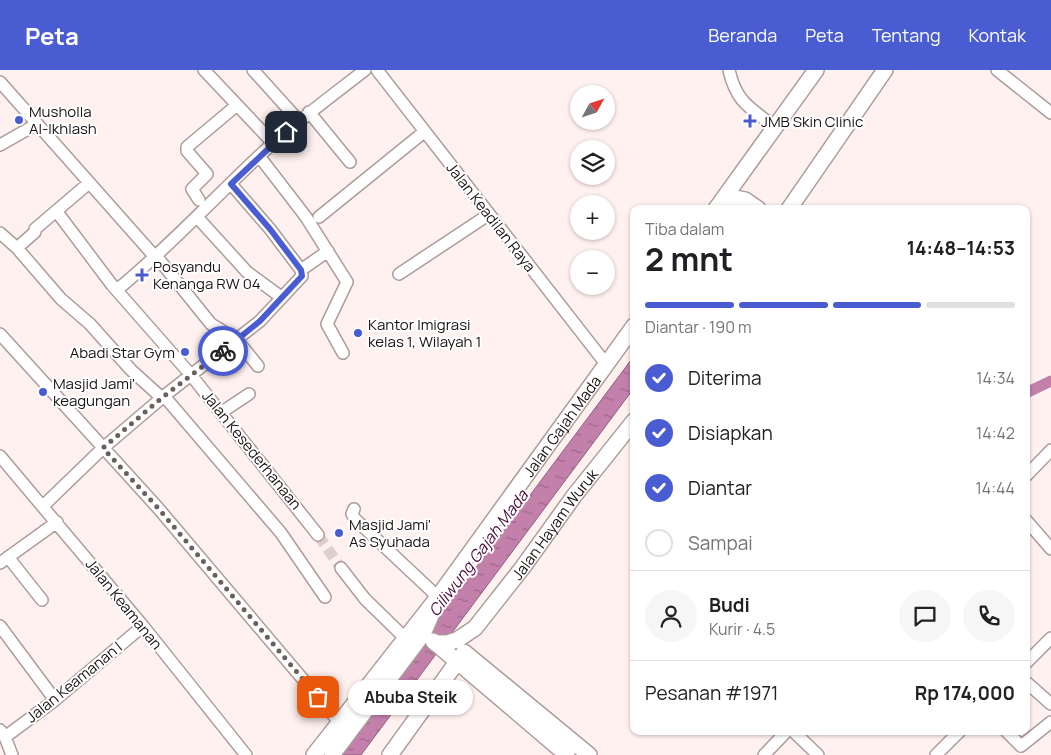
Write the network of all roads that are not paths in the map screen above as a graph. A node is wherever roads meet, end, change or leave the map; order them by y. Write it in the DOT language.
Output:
graph roads {
  1 [pos="204,70"];
  2 [pos="253,70"];
  3 [pos="365,70"];
  4 [pos="376,70"];
  5 [pos="728,70"];
  6 [pos="816,70"];
  7 [pos="885,70"];
  8 [pos="997,70"];
  9 [pos="0,82"];
  10 [pos="237,105"];
  11 [pos="309,112"];
  12 [pos="1051,113"];
  13 [pos="298,121"];
  14 [pos="37,124"];
  15 [pos="774,128"];
  16 [pos="424,132"];
  17 [pos="273,143"];
  18 [pos="0,145"];
  19 [pos="259,156"];
  20 [pos="350,162"];
  21 [pos="89,183"];
  22 [pos="231,184"];
  23 [pos="199,200"];
  24 [pos="719,205"];
  25 [pos="722,205"];
  26 [pos="752,205"];
  27 [pos="792,205"];
  28 [pos="57,212"];
  29 [pos="488,215"];
  30 [pos="197,217"];
  31 [pos="320,217"];
  32 [pos="0,233"];
  33 [pos="17,248"];
  34 [pos="328,251"];
  35 [pos="156,258"];
  36 [pos="301,270"];
  37 [pos="399,274"];
  38 [pos="118,289"];
  39 [pos="281,297"];
  40 [pos="630,331"];
  41 [pos="0,334"];
  42 [pos="237,340"];
  43 [pos="343,353"];
  44 [pos="606,364"];
  45 [pos="258,366"];
  46 [pos="191,375"];
  47 [pos="249,394"];
  48 [pos="163,397"];
  49 [pos="222,412"];
  50 [pos="630,426"];
  51 [pos="103,448"];
  52 [pos="1051,450"];
  53 [pos="0,456"];
  54 [pos="1030,472"];
  55 [pos="44,506"];
  56 [pos="354,509"];
  57 [pos="56,522"];
  58 [pos="1030,525"];
  59 [pos="318,534"];
  60 [pos="1051,549"];
  61 [pos="3,558"];
  62 [pos="341,568"];
  63 [pos="326,597"];
  64 [pos="438,597"];
  65 [pos="42,600"];
  66 [pos="0,626"];
  67 [pos="143,626"];
  68 [pos="475,628"];
  69 [pos="404,637"];
  70 [pos="1051,638"];
  71 [pos="435,641"];
  72 [pos="460,656"];
  73 [pos="1030,659"];
  74 [pos="481,664"];
  75 [pos="491,682"];
  76 [pos="1030,686"];
  77 [pos="55,700"];
  78 [pos="1051,704"];
  79 [pos="339,722"];
  80 [pos="1051,722"];
  81 [pos="3,733"];
  82 [pos="783,735"];
  83 [pos="797,735"];
  84 [pos="956,735"];
  85 [pos="1010,735"];
  86 [pos="559,752"];
  87 [pos="12,755"];
  88 [pos="246,755"];
  89 [pos="314,755"];
  90 [pos="332,755"];
  91 [pos="390,755"];
  92 [pos="589,755"];
  93 [pos="764,755"];
  94 [pos="818,755"];
  95 [pos="936,755"];
  1 -- 10 [label="street"];
  2 -- 13 [label="street"];
  3 -- 11 [label="street"];
  4 -- 16 [label="street, Jalan Keadilan Raya"];
  5 -- 15 [label="street"];
  6 -- 15 [label="main road"];
  7 -- 27 [label="main road"];
  8 -- 12 [label="street"];
  9 -- 14 [label="street"];
  10 -- 17 [label="street"];
  10 -- 23 [label="street"];
  11 -- 13 [label="street"];
  11 -- 20 [label="street"];
  13 -- 17 [label="street"];
  14 -- 18 [label="street"];
  14 -- 21 [label="street"];
  15 -- 24 [label="main road"];
  16 -- 29 [label="street, Jalan Keadilan Raya"];
  16 -- 31 [label="street"];
  17 -- 19 [label="street"];
  19 -- 22 [label="street"];
  19 -- 34 [label="street"];
  21 -- 28 [label="street"];
  21 -- 35 [label="street"];
  22 -- 30 [label="street"];
  22 -- 36 [label="street"];
  25 -- 26 [label="main road"];
  28 -- 33 [label="street"];
  28 -- 38 [label="street, Jalan Kesederhanaan"];
  29 -- 37 [label="street"];
  29 -- 44 [label="street, Jalan Keadilan Raya"];
  30 -- 35 [label="street"];
  30 -- 39 [label="street"];
  32 -- 33 [label="street"];
  33 -- 48 [label="street"];
  34 -- 36 [label="street"];
  34 -- 43 [label="street"];
  35 -- 38 [label="street"];
  35 -- 42 [label="street"];
  36 -- 39 [label="street"];
  38 -- 46 [label="street, Jalan Kesederhanaan"];
  39 -- 42 [label="street"];
  40 -- 44 [label="main road, Jalan Gajah Mada"];
  41 -- 51 [label="street"];
  42 -- 45 [label="street"];
  42 -- 46 [label="street"];
  44 -- 64 [label="main road, Jalan Gajah Mada"];
  46 -- 48 [label="street"];
  46 -- 49 [label="street, Jalan Kesederhanaan"];
  47 -- 49 [label="street"];
  48 -- 51 [label="street"];
  48 -- 63 [label="street"];
  49 -- 59 [label="street, Jalan Kesederhanaan"];
  50 -- 68 [label="main road, Jalan Hayam Wuruk"];
  51 -- 55 [label="street"];
  51 -- 79 [label="street"];
  52 -- 54 [label="street"];
  53 -- 55 [label="street, Jalan Keamanan"];
  55 -- 57 [label="street, Jalan Keamanan"];
  56 -- 64 [label="street"];
  57 -- 61 [label="street"];
  57 -- 67 [label="street, Jalan Keamanan"];
  58 -- 60 [label="street"];
  61 -- 65 [label="street"];
  62 -- 69 [label="street"];
  64 -- 69 [label="main road, Jalan Gajah Mada"];
  64 -- 71 [label="main road, Jalan Gajah Mada"];
  66 -- 77 [label="street"];
  67 -- 77 [label="street, Jalan Keamanan I"];
  67 -- 88 [label="street, Jalan Keamanan"];
  68 -- 71 [label="main road, Jalan Hayam Wuruk"];
  68 -- 72 [label="main road, Jalan Hayam Wuruk"];
  68 -- 74 [label="main road"];
  69 -- 79 [label="main road, Jalan Gajah Mada"];
  70 -- 73 [label="street"];
  71 -- 72 [label="main road"];
  71 -- 90 [label="main road, Jalan Gajah Mada"];
  72 -- 74 [label="main road"];
  72 -- 75 [label="main road"];
  72 -- 91 [label="main road, Jalan Hayam Wuruk"];
  74 -- 75 [label="main road"];
  75 -- 86 [label="main road"];
  75 -- 92 [label="main road"];
  76 -- 78 [label="street"];
  77 -- 81 [label="street, Jalan Keamanan I"];
  79 -- 89 [label="main road, Jalan Gajah Mada"];
  80 -- 85 [label="street"];
  81 -- 87 [label="street"];
  82 -- 93 [label="street"];
  83 -- 94 [label="street"];
  84 -- 95 [label="street"];
}
